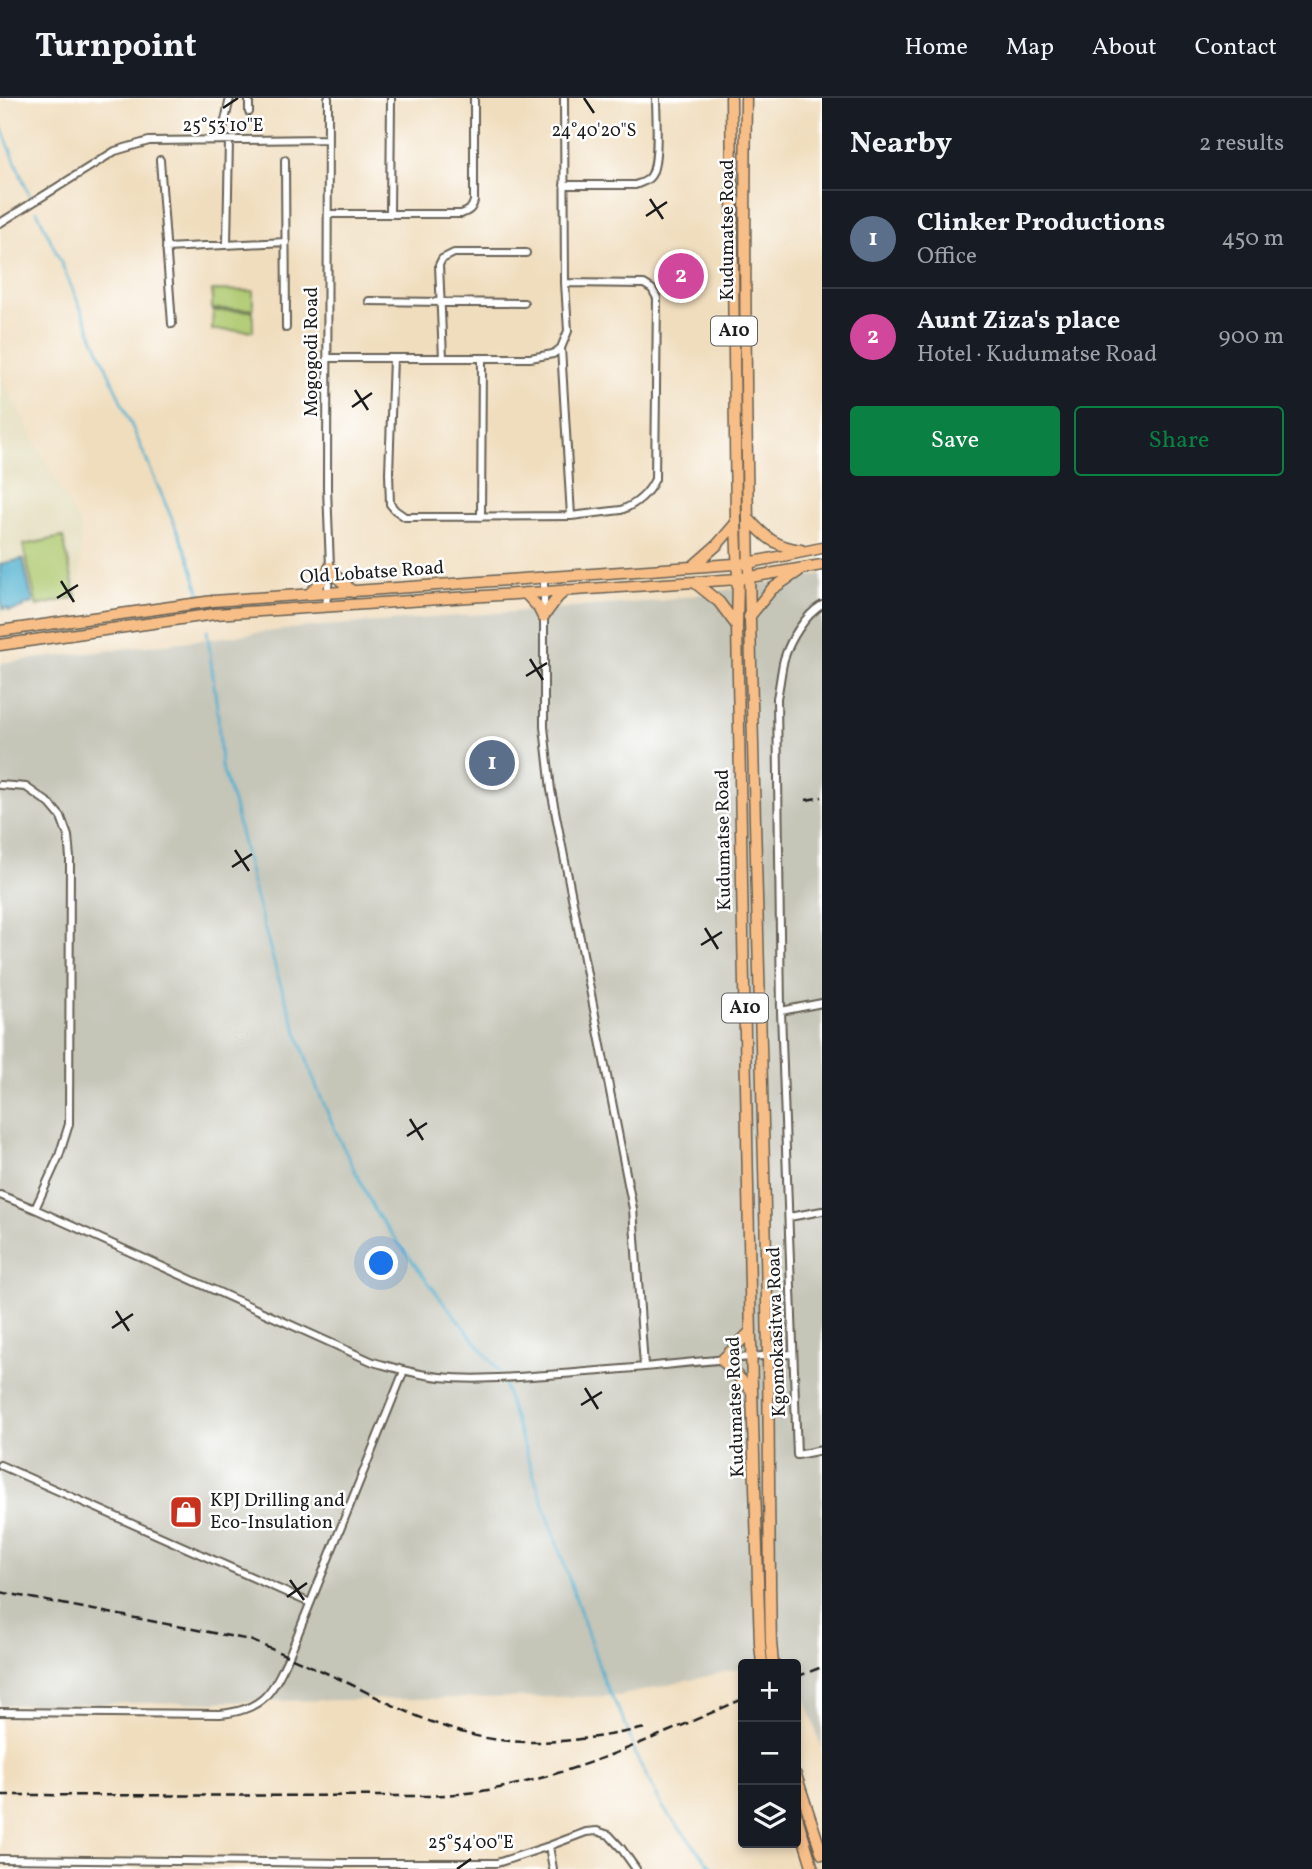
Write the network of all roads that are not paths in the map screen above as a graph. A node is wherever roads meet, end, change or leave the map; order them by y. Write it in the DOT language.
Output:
graph roads {
  1 [pos="230,98"];
  2 [pos="249,98"];
  3 [pos="328,98"];
  4 [pos="391,98"];
  5 [pos="474,98"];
  6 [pos="564,98"];
  7 [pos="656,98"];
  8 [pos="731,98"];
  9 [pos="746,98"];
  10 [pos="249,112"];
  11 [pos="328,139"];
  12 [pos="225,140"];
  13 [pos="160,160"];
  14 [pos="285,160"];
  15 [pos="565,185"];
  16 [pos="328,214"];
  17 [pos="390,214"];
  18 [pos="0,223"];
  19 [pos="286,242"];
  20 [pos="227,244"];
  21 [pos="166,248"];
  22 [pos="526,253"];
  23 [pos="565,283"];
  24 [pos="369,300"];
  25 [pos="440,302"];
  26 [pos="524,303"];
  27 [pos="172,324"];
  28 [pos="286,328"];
  29 [pos="561,348"];
  30 [pos="327,358"];
  31 [pos="393,358"];
  32 [pos="443,358"];
  33 [pos="482,359"];
  34 [pos="570,516"];
  35 [pos="481,517"];
  36 [pos="749,519"];
  37 [pos="736,523"];
  38 [pos="822,548"];
  39 [pos="809,551"];
  40 [pos="736,563"];
  41 [pos="748,563"];
  42 [pos="822,565"];
  43 [pos="330,567"];
  44 [pos="692,567"];
  45 [pos="803,568"];
  46 [pos="743,578"];
  47 [pos="544,579"];
  48 [pos="694,582"];
  49 [pos="566,590"];
  50 [pos="353,592"];
  51 [pos="543,592"];
  52 [pos="326,593"];
  53 [pos="525,593"];
  54 [pos="309,594"];
  55 [pos="822,605"];
  56 [pos="326,606"];
  57 [pos="543,617"];
  58 [pos="749,617"];
  59 [pos="737,626"];
  60 [pos="0,631"];
  61 [pos="0,645"];
  62 [pos="0,785"];
  63 [pos="822,1003"];
  64 [pos="781,1010"];
  65 [pos="0,1195"];
  66 [pos="36,1209"];
  67 [pos="822,1211"];
  68 [pos="789,1217"];
  69 [pos="751,1331"];
  70 [pos="792,1354"];
  71 [pos="768,1356"];
  72 [pos="752,1357"];
  73 [pos="722,1360"];
  74 [pos="644,1366"];
  75 [pos="404,1371"];
  76 [pos="752,1391"];
  77 [pos="822,1450"];
  78 [pos="0,1465"];
  79 [pos="310,1604"];
  80 [pos="762,1659"];
  81 [pos="773,1659"];
  82 [pos="0,1712"];
  83 [pos="799,1785"];
  84 [pos="801,1830"];
  85 [pos="549,1846"];
  86 [pos="822,1854"];
  87 [pos="0,1859"];
  88 [pos="135,1859"];
  89 [pos="215,1860"];
  90 [pos="347,1866"];
  91 [pos="423,1866"];
  92 [pos="497,1866"];
  93 [pos="135,1869"];
  94 [pos="218,1869"];
  95 [pos="553,1869"];
  96 [pos="636,1869"];
  97 [pos="813,1869"];
  1 -- 12 [label="street"];
  2 -- 10 [label="street"];
  3 -- 11 [label="street, Mogogodi Road"];
  4 -- 17 [label="street"];
  5 -- 17 [label="street"];
  6 -- 15 [label="street"];
  7 -- 15 [label="street"];
  8 -- 37 [label="main road, Kudumatse Road / A10"];
  9 -- 36 [label="main road, Kudumatse Road / A10"];
  11 -- 12 [label="street"];
  11 -- 16 [label="street, Mogogodi Road"];
  12 -- 18 [label="street"];
  12 -- 20 [label="street"];
  13 -- 21 [label="street"];
  14 -- 19 [label="street"];
  15 -- 23 [label="street"];
  16 -- 17 [label="street"];
  16 -- 30 [label="street, Mogogodi Road"];
  19 -- 20 [label="street"];
  19 -- 28 [label="street"];
  20 -- 21 [label="street"];
  21 -- 27 [label="street"];
  22 -- 25 [label="street"];
  23 -- 29 [label="street"];
  23 -- 34 [label="street"];
  24 -- 25 [label="street"];
  25 -- 26 [label="street"];
  25 -- 32 [label="street"];
  29 -- 33 [label="street"];
  29 -- 34 [label="street"];
  30 -- 31 [label="street"];
  30 -- 43 [label="street, Mogogodi Road"];
  31 -- 32 [label="street"];
  31 -- 35 [label="street"];
  32 -- 33 [label="street"];
  33 -- 35 [label="street"];
  34 -- 35 [label="street"];
  36 -- 39 [label="main road"];
  36 -- 41 [label="main road, Kudumatse Road / A10"];
  37 -- 40 [label="main road, Kudumatse Road / A10"];
  37 -- 44 [label="main road"];
  38 -- 39 [label="main road, Old Lobatse Road"];
  39 -- 41 [label="main road, Old Lobatse Road"];
  40 -- 41 [label="main road, Old Lobatse Road"];
  40 -- 44 [label="main road, Old Lobatse Road"];
  40 -- 46 [label="main road, Kudumatse Road / A10"];
  41 -- 46 [label="main road, Kudumatse Road / A10"];
  42 -- 45 [label="main road, Old Lobatse Road"];
  43 -- 50 [label="main road"];
  43 -- 52 [label="street, Mogogodi Road"];
  43 -- 54 [label="main road"];
  44 -- 47 [label="main road, Old Lobatse Road"];
  45 -- 46 [label="main road, Old Lobatse Road"];
  45 -- 58 [label="main road"];
  46 -- 48 [label="main road, Old Lobatse Road"];
  46 -- 58 [label="main road, Kudumatse Road / A10"];
  46 -- 59 [label="main road, Kudumatse Road / A10"];
  47 -- 50 [label="main road, Old Lobatse Road"];
  47 -- 51 [label="street"];
  48 -- 49 [label="main road, Old Lobatse Road"];
  48 -- 59 [label="main road"];
  49 -- 51 [label="main road, Old Lobatse Road"];
  49 -- 57 [label="main road"];
  50 -- 52 [label="main road, Old Lobatse Road"];
  51 -- 53 [label="main road, Old Lobatse Road"];
  51 -- 57 [label="street"];
  52 -- 54 [label="main road, Old Lobatse Road"];
  52 -- 56 [label="street, Mogogodi Road"];
  53 -- 56 [label="main road, Old Lobatse Road"];
  53 -- 57 [label="main road"];
  54 -- 60 [label="main road, Old Lobatse Road"];
  55 -- 64 [label="street, Kgomokasitwa Road"];
  56 -- 61 [label="main road, Old Lobatse Road"];
  57 -- 74 [label="street"];
  58 -- 71 [label="main road, Kudumatse Road / A10"];
  59 -- 69 [label="main road, Kudumatse Road / A10"];
  62 -- 66 [label="street"];
  63 -- 64 [label="street"];
  64 -- 68 [label="street, Kgomokasitwa Road"];
  65 -- 66 [label="street"];
  66 -- 75 [label="street"];
  67 -- 68 [label="street"];
  68 -- 70 [label="street, Kgomokasitwa Road"];
  69 -- 72 [label="main road, Kudumatse Road / A10"];
  69 -- 73 [label="main road"];
  70 -- 71 [label="street"];
  70 -- 77 [label="street, Kgomokasitwa Road"];
  71 -- 72 [label="street"];
  71 -- 81 [label="main road, Kudumatse Road / A10"];
  72 -- 73 [label="street"];
  72 -- 76 [label="main road, Kudumatse Road / A10"];
  73 -- 74 [label="street"];
  73 -- 76 [label="main road"];
  74 -- 75 [label="street"];
  75 -- 79 [label="street"];
  76 -- 80 [label="main road, Kudumatse Road / A10"];
  78 -- 79 [label="street"];
  79 -- 82 [label="street"];
  83 -- 86 [label="main road"];
  84 -- 97 [label="main road"];
  85 -- 92 [label="street"];
  85 -- 95 [label="street"];
  85 -- 96 [label="street"];
  87 -- 88 [label="street"];
  88 -- 89 [label="street"];
  88 -- 93 [label="street"];
  89 -- 90 [label="street"];
  89 -- 94 [label="street"];
  90 -- 91 [label="street"];
  91 -- 92 [label="street"];
}
